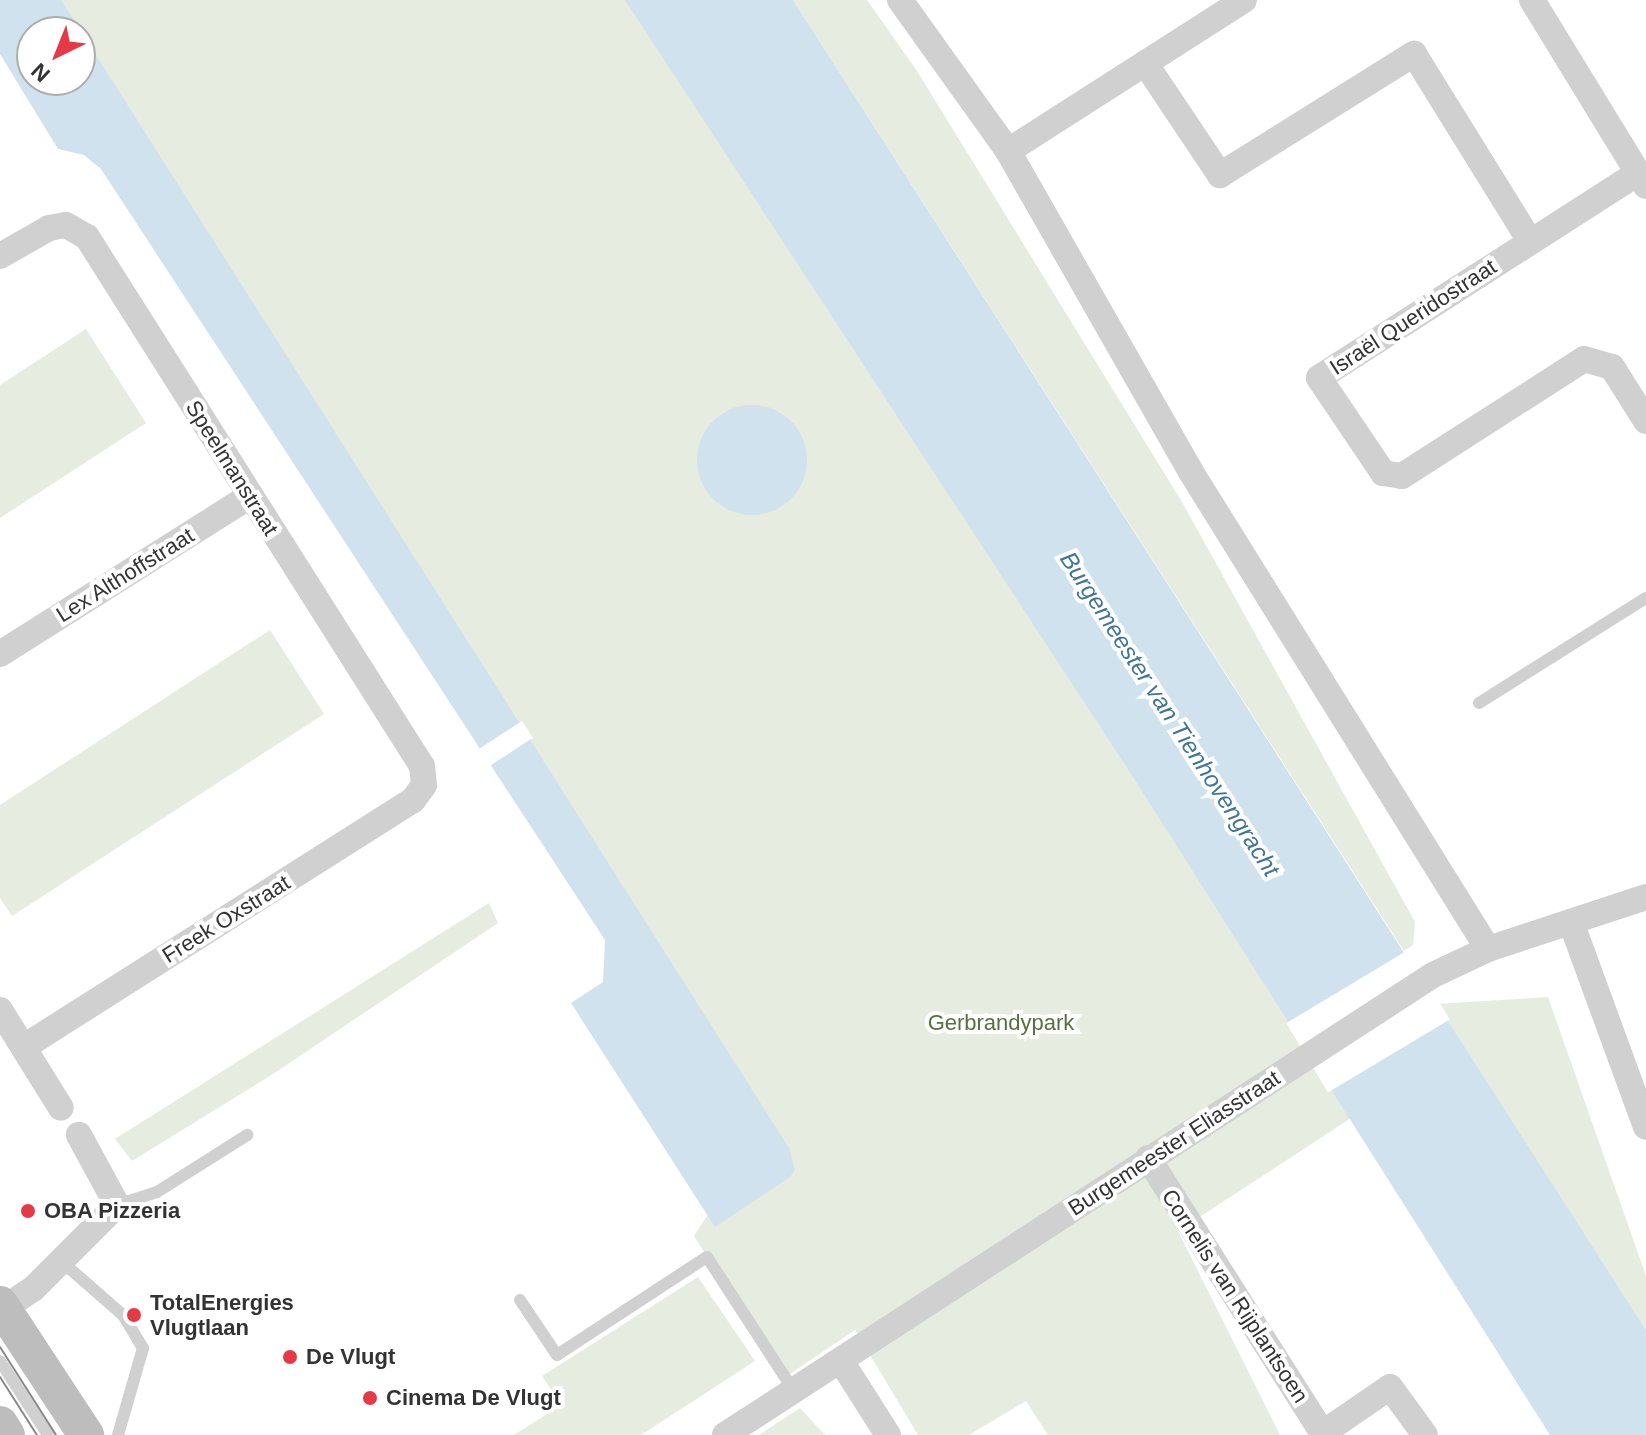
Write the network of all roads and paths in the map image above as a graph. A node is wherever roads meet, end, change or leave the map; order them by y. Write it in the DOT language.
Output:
graph roads {
  1 [pos="900,0"];
  2 [pos="1244,0"];
  3 [pos="1541,3"];
  4 [pos="1145,63"];
  5 [pos="1008,151"];
  6 [pos="1642,180"];
  7 [pos="1530,241"];
  8 [pos="0,256"];
  9 [pos="1646,421"];
  10 [pos="250,496"];
  11 [pos="1646,598"];
  12 [pos="0,654"];
  13 [pos="1479,703"];
  14 [pos="424,785"];
  15 [pos="1646,897"];
  16 [pos="1571,922"];
  17 [pos="1488,949"];
  18 [pos="0,1010"];
  19 [pos="24,1047"];
  20 [pos="61,1108"];
  21 [pos="1646,1127"];
  22 [pos="79,1135"];
  23 [pos="247,1135"];
  24 [pos="1148,1158"];
  25 [pos="117,1205"];
  26 [pos="61,1261"];
  27 [pos="520,1300"];
  28 [pos="2,1306"];
  29 [pos="0,1361"];
  30 [pos="841,1361"];
  31 [pos="794,1391"];
  32 [pos="0,1424"];
  33 [pos="1323,1434"];
  34 [pos="7,1435"];
  35 [pos="48,1435"];
  36 [pos="86,1435"];
  37 [pos="118,1435"];
  38 [pos="725,1435"];
  39 [pos="888,1435"];
  40 [pos="1425,1435"];
  1 -- 5 [label="street"];
  2 -- 4 [label="street"];
  3 -- 6 [label="street"];
  4 -- 5 [label="street"];
  4 -- 7 [label="street"];
  5 -- 17 [label="street"];
  6 -- 7 [label="street, Israël Queridostraat"];
  7 -- 9 [label="street, Israël Queridostraat"];
  8 -- 10 [label="street, Speelmanstraat"];
  10 -- 12 [label="street, Lex Althoffstraat"];
  10 -- 14 [label="street, Speelmanstraat"];
  11 -- 13 [label="lane"];
  14 -- 19 [label="street, Freek Oxstraat"];
  15 -- 16 [label="street, Burgemeester Eliasstraat"];
  16 -- 17 [label="street, Burgemeester Eliasstraat"];
  16 -- 21 [label="street"];
  17 -- 24 [label="street, Burgemeester Eliasstraat"];
  18 -- 19 [label="street"];
  19 -- 20 [label="street"];
  22 -- 25 [label="street"];
  23 -- 25 [label="lane"];
  24 -- 30 [label="street, Burgemeester Eliasstraat"];
  24 -- 33 [label="street, Cornelis van Rijplantsoen"];
  25 -- 26 [label="street"];
  26 -- 28 [label="street"];
  26 -- 37 [label="lane"];
  27 -- 31 [label="lane"];
  28 -- 36 [label="main road"];
  29 -- 35 [label="lane"];
  30 -- 31 [label="street, Burgemeester Eliasstraat"];
  30 -- 39 [label="street"];
  31 -- 38 [label="street, Burgemeester Eliasstraat"];
  32 -- 34 [label="main road"];
  33 -- 40 [label="street, Cornelis van Rijplantsoen"];
}
